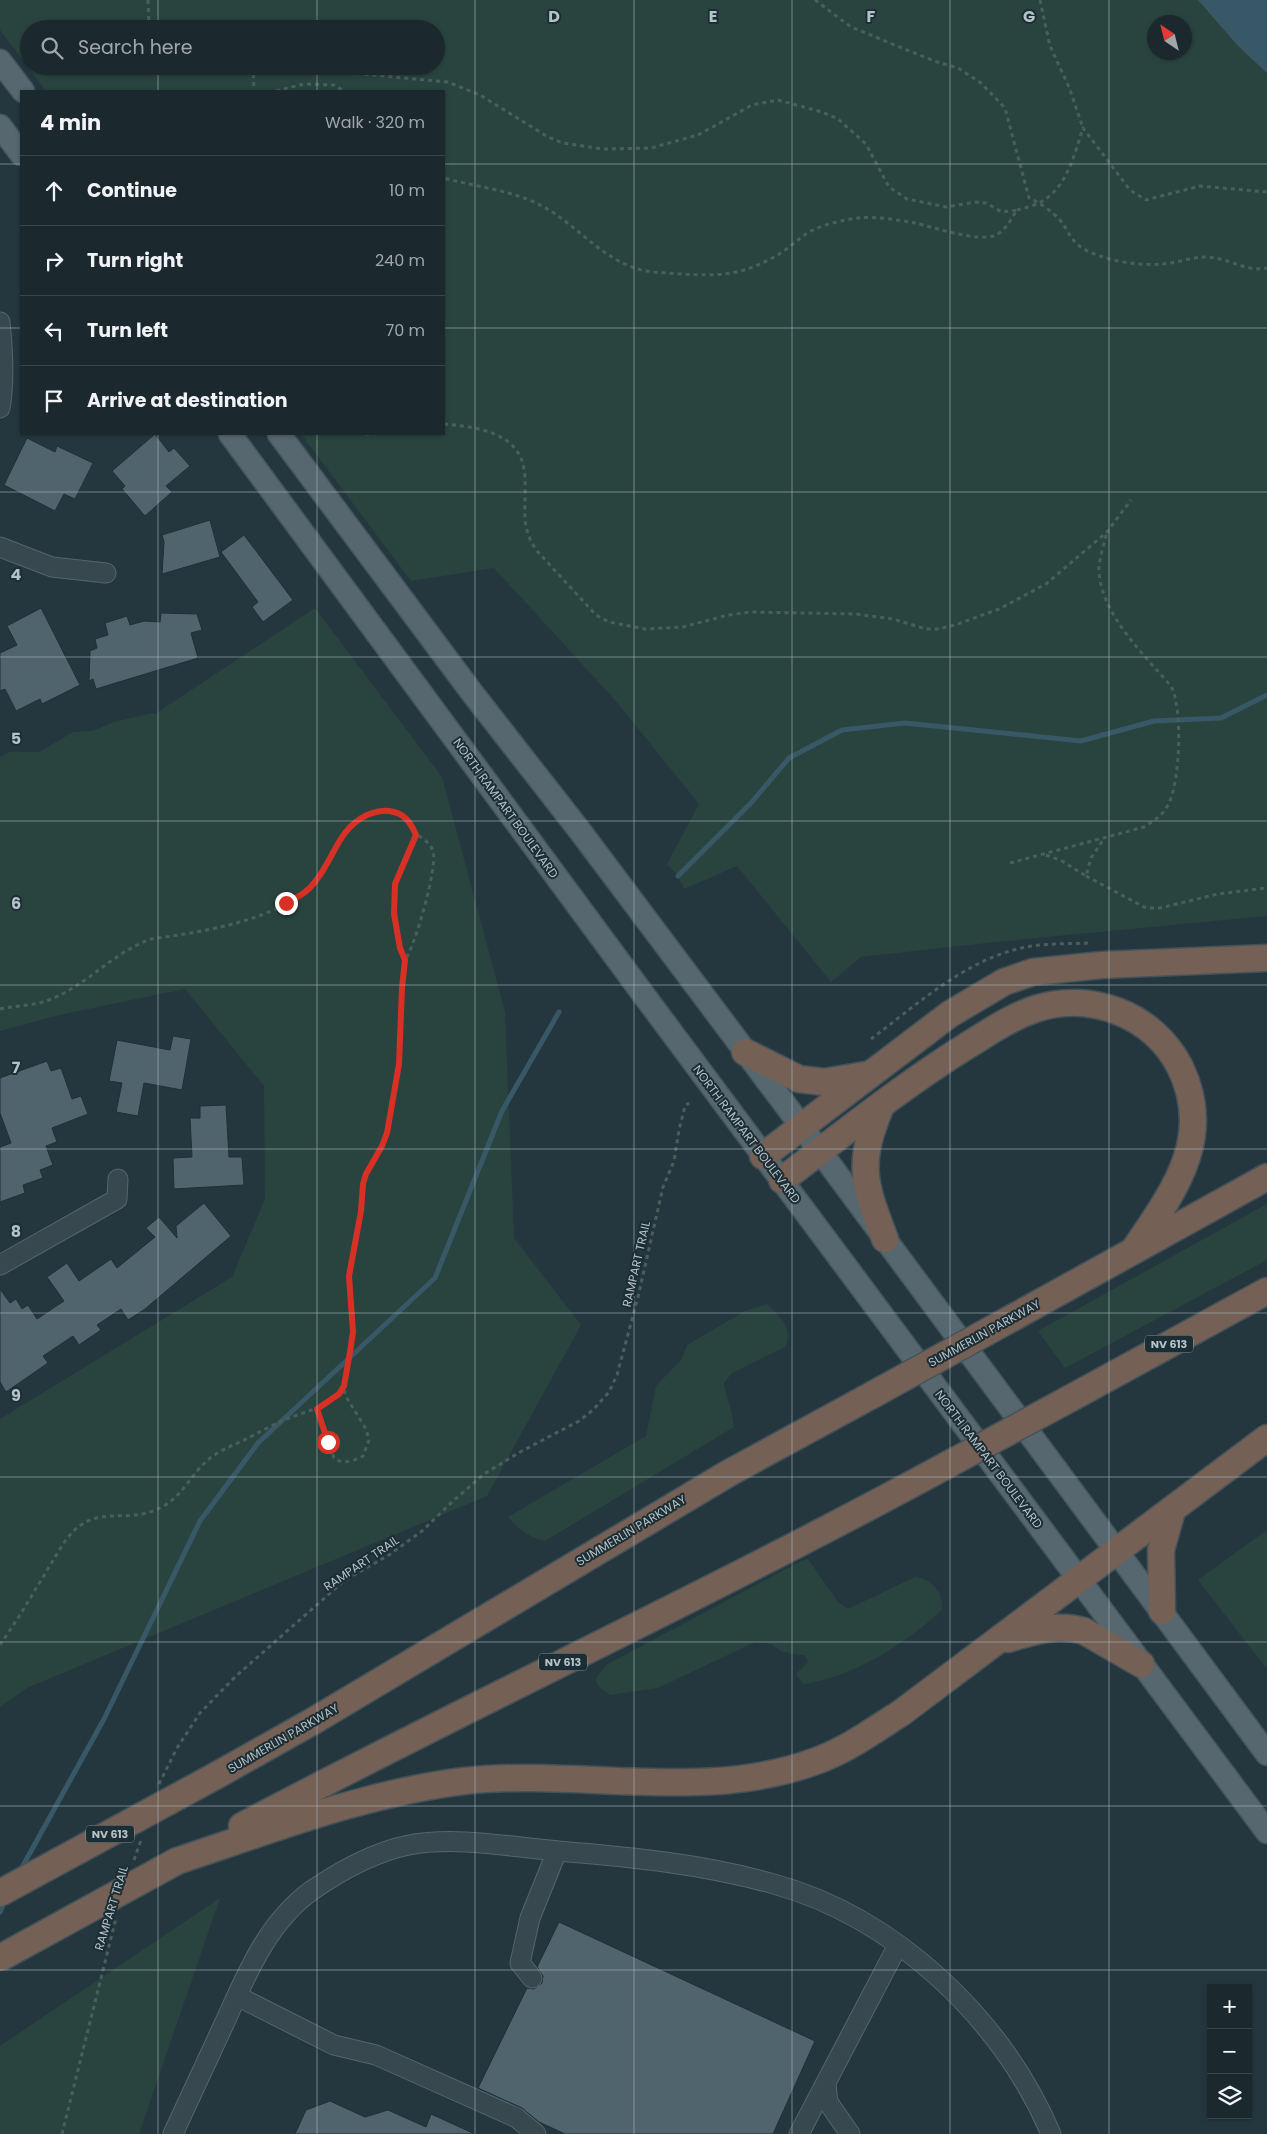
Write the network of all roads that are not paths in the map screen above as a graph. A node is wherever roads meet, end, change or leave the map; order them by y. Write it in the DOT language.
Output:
graph roads {
  1 [pos="0,60"];
  2 [pos="22,90"];
  3 [pos="0,126"];
  4 [pos="20,153"];
  5 [pos="0,322"];
  6 [pos="0,408"];
  7 [pos="231,435"];
  8 [pos="280,435"];
  9 [pos="0,547"];
  10 [pos="106,573"];
  11 [pos="1267,958"];
  12 [pos="745,1052"];
  13 [pos="868,1075"];
  14 [pos="881,1106"];
  15 [pos="802,1127"];
  16 [pos="820,1152"];
  17 [pos="763,1156"];
  18 [pos="1267,1177"];
  19 [pos="118,1179"];
  20 [pos="782,1180"];
  21 [pos="885,1238"];
  22 [pos="1134,1250"];
  23 [pos="0,1265"];
  24 [pos="1267,1291"];
  25 [pos="1267,1438"];
  26 [pos="1172,1511"];
  27 [pos="1117,1552"];
  28 [pos="1079,1579"];
  29 [pos="1162,1611"];
  30 [pos="993,1643"];
  31 [pos="1142,1664"];
  32 [pos="1267,1754"];
  33 [pos="1267,1832"];
  34 [pos="557,1851"];
  35 [pos="177,1861"];
  36 [pos="0,1893"];
  37 [pos="898,1945"];
  38 [pos="0,1958"];
  39 [pos="532,1978"];
  40 [pos="237,1996"];
  41 [pos="826,2085"];
  42 [pos="174,2134"];
  43 [pos="536,2134"];
  44 [pos="799,2134"];
  45 [pos="850,2134"];
  46 [pos="1051,2134"];
  1 -- 2 [label="main road"];
  3 -- 4 [label="main road"];
  5 -- 6 [label="street"];
  7 -- 17 [label="main road, NORTH RAMPART BOULEVARD"];
  8 -- 12 [label="main road"];
  9 -- 10 [label="street"];
  11 -- 13 [label="highway"];
  12 -- 13 [label="highway"];
  12 -- 15 [label="main road"];
  13 -- 15 [label="highway"];
  14 -- 16 [label="highway"];
  14 -- 21 [label="highway"];
  14 -- 22 [label="highway"];
  15 -- 16 [label="main road"];
  15 -- 17 [label="highway"];
  16 -- 20 [label="highway"];
  16 -- 21 [label="main road"];
  17 -- 20 [label="main road, NORTH RAMPART BOULEVARD"];
  18 -- 22 [label="highway, SUMMERLIN PARKWAY / NV 613"];
  19 -- 23 [label="street"];
  20 -- 28 [label="main road, NORTH RAMPART BOULEVARD"];
  21 -- 27 [label="main road"];
  22 -- 36 [label="highway, SUMMERLIN PARKWAY / NV 613, bridge"];
  24 -- 35 [label="highway, NV 613, bridge"];
  25 -- 26 [label="highway"];
  26 -- 27 [label="highway"];
  26 -- 29 [label="highway"];
  27 -- 28 [label="highway"];
  27 -- 29 [label="main road"];
  28 -- 30 [label="highway"];
  28 -- 31 [label="main road, NORTH RAMPART BOULEVARD"];
  29 -- 32 [label="main road"];
  30 -- 31 [label="highway"];
  30 -- 35 [label="highway"];
  31 -- 33 [label="main road, NORTH RAMPART BOULEVARD"];
  34 -- 37 [label="street"];
  34 -- 39 [label="street"];
  34 -- 40 [label="street"];
  35 -- 38 [label="highway, NV 613, bridge"];
  37 -- 41 [label="street"];
  37 -- 46 [label="street"];
  40 -- 42 [label="street"];
  40 -- 43 [label="street"];
  41 -- 44 [label="street"];
  41 -- 45 [label="street"];
}
